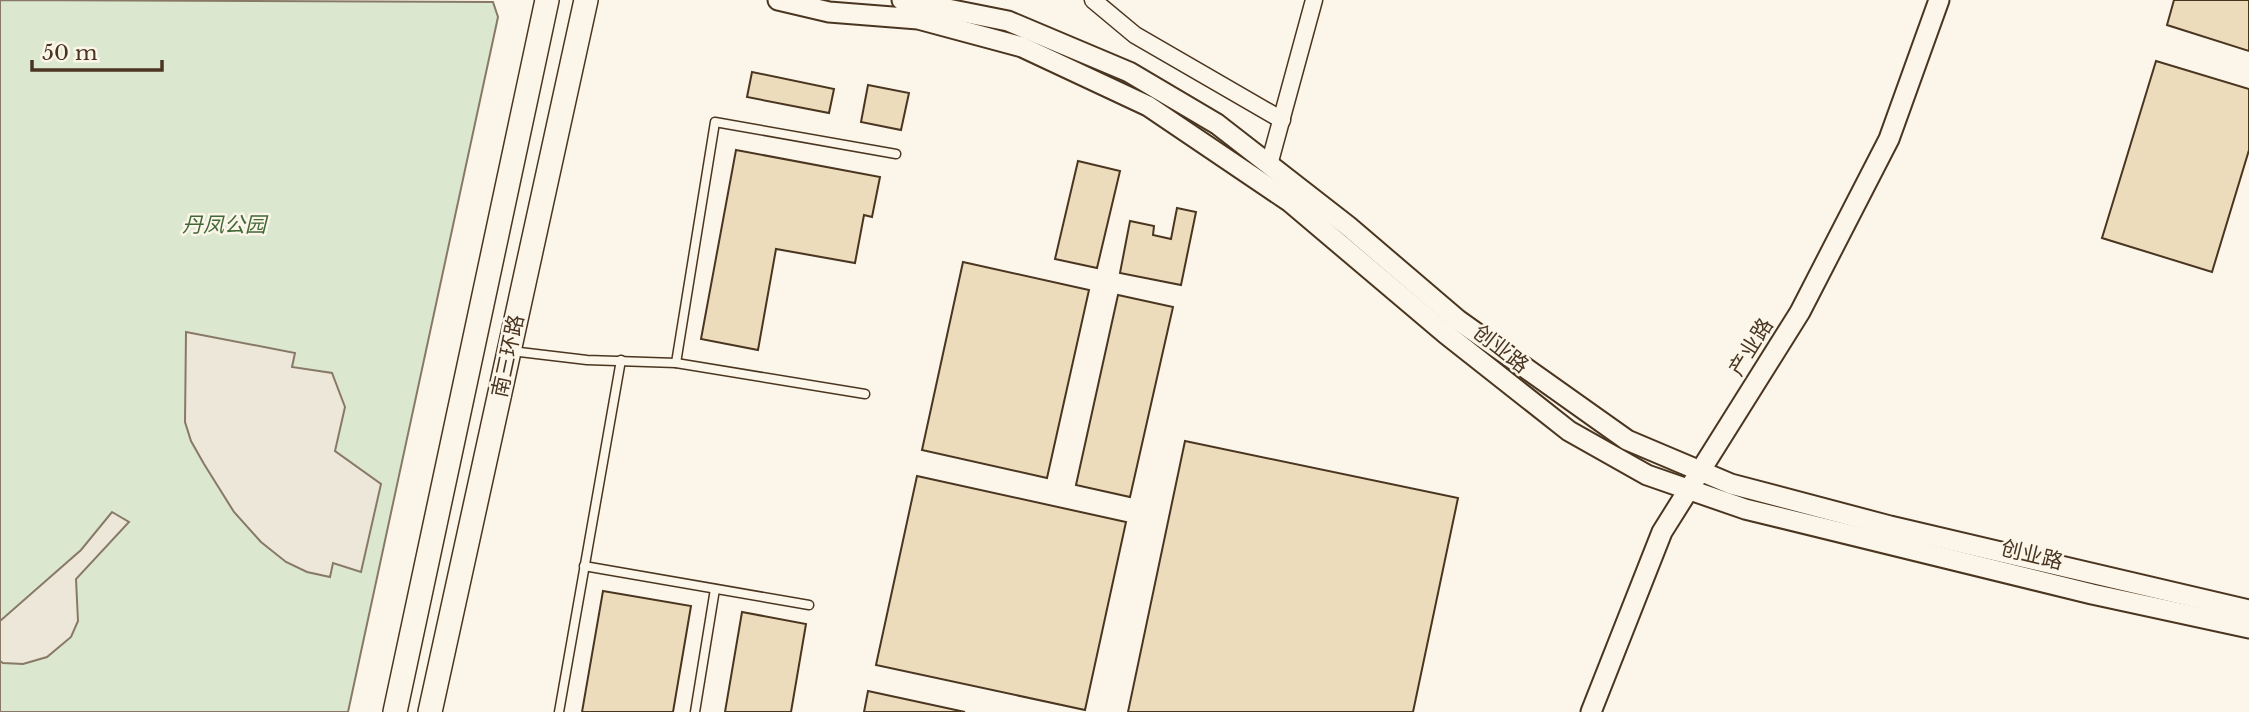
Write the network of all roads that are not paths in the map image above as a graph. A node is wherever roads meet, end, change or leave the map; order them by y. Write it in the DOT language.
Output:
graph roads {
  1 [pos="547,0"];
  2 [pos="586,0"];
  3 [pos="778,0"];
  4 [pos="902,0"];
  5 [pos="1093,0"];
  6 [pos="1314,0"];
  7 [pos="1939,0"];
  8 [pos="1282,120"];
  9 [pos="896,154"];
  10 [pos="1269,165"];
  11 [pos="509,351"];
  12 [pos="621,360"];
  13 [pos="676,363"];
  14 [pos="865,394"];
  15 [pos="1700,471"];
  16 [pos="1688,489"];
  17 [pos="584,566"];
  18 [pos="715,589"];
  19 [pos="809,605"];
  20 [pos="2249,610"];
  21 [pos="2249,628"];
  22 [pos="395,712"];
  23 [pos="430,712"];
  24 [pos="559,712"];
  25 [pos="695,712"];
  26 [pos="1591,712"];
  1 -- 22 [label="main road, 南三环路"];
  2 -- 11 [label="main road, 南三环路"];
  3 -- 16 [label="street, 创业路"];
  4 -- 10 [label="street, 创业路"];
  5 -- 8 [label="street"];
  6 -- 8 [label="street"];
  7 -- 15 [label="street, 产业路"];
  8 -- 10 [label="street"];
  9 -- 13 [label="lane"];
  10 -- 15 [label="street, 创业路"];
  11 -- 12 [label="lane"];
  11 -- 23 [label="main road, 南三环路"];
  12 -- 13 [label="lane"];
  12 -- 17 [label="lane"];
  13 -- 14 [label="lane"];
  15 -- 16 [label="street, 产业路"];
  15 -- 20 [label="street, 创业路"];
  16 -- 21 [label="street, 创业路"];
  16 -- 26 [label="street, 产业路"];
  17 -- 18 [label="lane"];
  17 -- 24 [label="lane"];
  18 -- 19 [label="lane"];
  18 -- 25 [label="lane"];
}
